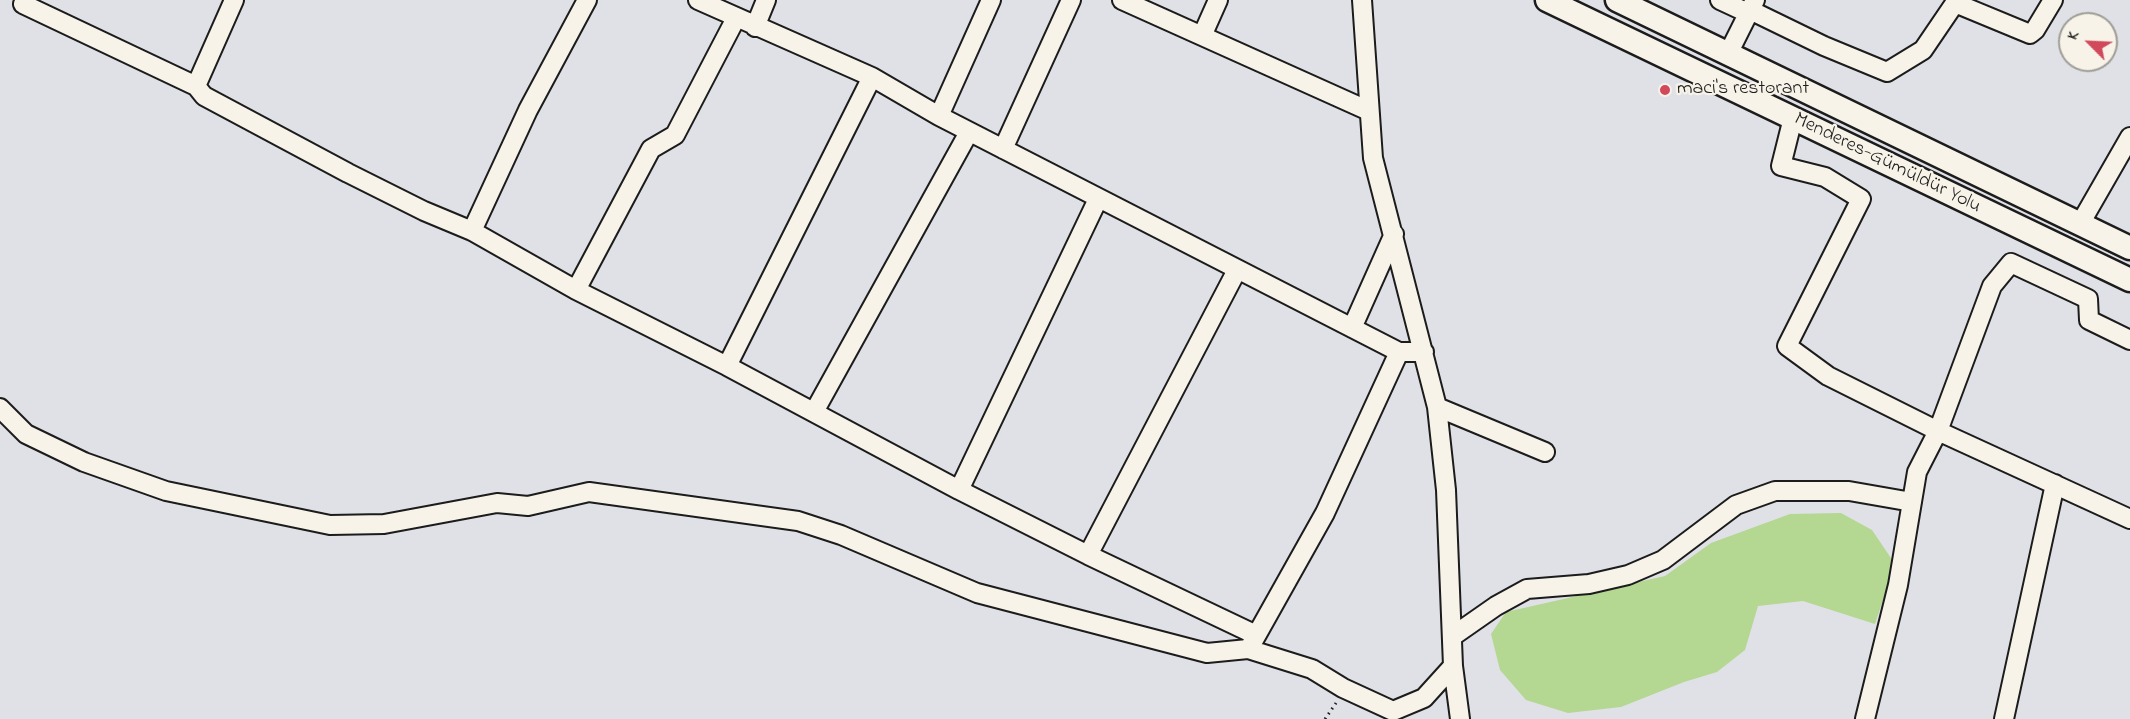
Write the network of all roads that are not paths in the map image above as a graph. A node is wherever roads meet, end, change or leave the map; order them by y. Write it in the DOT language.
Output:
graph roads {
  1 [pos="25,0"];
  2 [pos="234,0"];
  3 [pos="587,0"];
  4 [pos="698,0"];
  5 [pos="766,0"];
  6 [pos="991,0"];
  7 [pos="1071,0"];
  8 [pos="1122,0"];
  9 [pos="1218,0"];
  10 [pos="1362,0"];
  11 [pos="1547,0"];
  12 [pos="1617,0"];
  13 [pos="1720,0"];
  14 [pos="2053,0"];
  15 [pos="1956,1"];
  16 [pos="1751,8"];
  17 [pos="736,18"];
  18 [pos="755,27"];
  19 [pos="1202,36"];
  20 [pos="1728,54"];
  21 [pos="872,77"];
  22 [pos="196,86"];
  23 [pos="1369,111"];
  24 [pos="939,116"];
  25 [pos="1793,118"];
  26 [pos="969,132"];
  27 [pos="2130,137"];
  28 [pos="1003,149"];
  29 [pos="1098,199"];
  30 [pos="2080,224"];
  31 [pos="472,231"];
  32 [pos="1394,234"];
  33 [pos="2130,248"];
  34 [pos="1237,270"];
  35 [pos="2130,280"];
  36 [pos="576,290"];
  37 [pos="1352,328"];
  38 [pos="2130,340"];
  39 [pos="1399,352"];
  40 [pos="1424,352"];
  41 [pos="727,366"];
  42 [pos="1437,407"];
  43 [pos="0,408"];
  44 [pos="814,412"];
  45 [pos="1938,431"];
  46 [pos="1545,452"];
  47 [pos="2055,484"];
  48 [pos="959,490"];
  49 [pos="1912,501"];
  50 [pos="2130,519"];
  51 [pos="1088,555"];
  52 [pos="1453,636"];
  53 [pos="1252,642"];
  54 [pos="1453,666"];
  55 [pos="1394,711"];
  56 [pos="1412,719"];
  57 [pos="1460,719"];
  58 [pos="1865,719"];
  59 [pos="2004,719"];
  1 -- 22 [label="street"];
  2 -- 22 [label="street"];
  3 -- 31 [label="street"];
  4 -- 17 [label="street"];
  5 -- 18 [label="street"];
  6 -- 24 [label="street"];
  7 -- 28 [label="street"];
  8 -- 19 [label="street"];
  9 -- 19 [label="street"];
  10 -- 23 [label="street"];
  11 -- 25 [label="main road, Menderes-Gümüldür Yolu"];
  12 -- 20 [label="main road, Menderes-Gümüldür Yolu"];
  13 -- 16 [label="street"];
  14 -- 15 [label="street"];
  15 -- 16 [label="street"];
  16 -- 20 [label="street"];
  17 -- 18 [label="street"];
  17 -- 36 [label="street"];
  18 -- 21 [label="street"];
  19 -- 23 [label="street"];
  20 -- 30 [label="main road, Menderes-Gümüldür Yolu"];
  21 -- 24 [label="street"];
  21 -- 41 [label="street"];
  22 -- 31 [label="street"];
  23 -- 32 [label="street"];
  24 -- 26 [label="street"];
  25 -- 35 [label="main road, Menderes-Gümüldür Yolu"];
  25 -- 45 [label="street"];
  26 -- 28 [label="street"];
  26 -- 44 [label="street"];
  27 -- 30 [label="street"];
  28 -- 29 [label="street"];
  29 -- 34 [label="street"];
  29 -- 48 [label="street"];
  30 -- 33 [label="main road, Menderes-Gümüldür Yolu"];
  31 -- 36 [label="street"];
  32 -- 37 [label="street"];
  32 -- 40 [label="street"];
  34 -- 37 [label="street"];
  34 -- 51 [label="street"];
  36 -- 41 [label="street"];
  37 -- 39 [label="street"];
  38 -- 45 [label="street"];
  39 -- 40 [label="street"];
  39 -- 53 [label="street"];
  40 -- 42 [label="street"];
  41 -- 44 [label="street"];
  42 -- 46 [label="street"];
  42 -- 52 [label="street"];
  43 -- 53 [label="street"];
  44 -- 48 [label="street"];
  45 -- 47 [label="street"];
  45 -- 49 [label="street"];
  47 -- 50 [label="street"];
  47 -- 59 [label="street"];
  48 -- 51 [label="street"];
  49 -- 52 [label="street"];
  49 -- 58 [label="street"];
  51 -- 53 [label="street"];
  52 -- 54 [label="street"];
  53 -- 55 [label="street"];
  54 -- 55 [label="street"];
  54 -- 57 [label="street"];
  55 -- 56 [label="street"];
}
